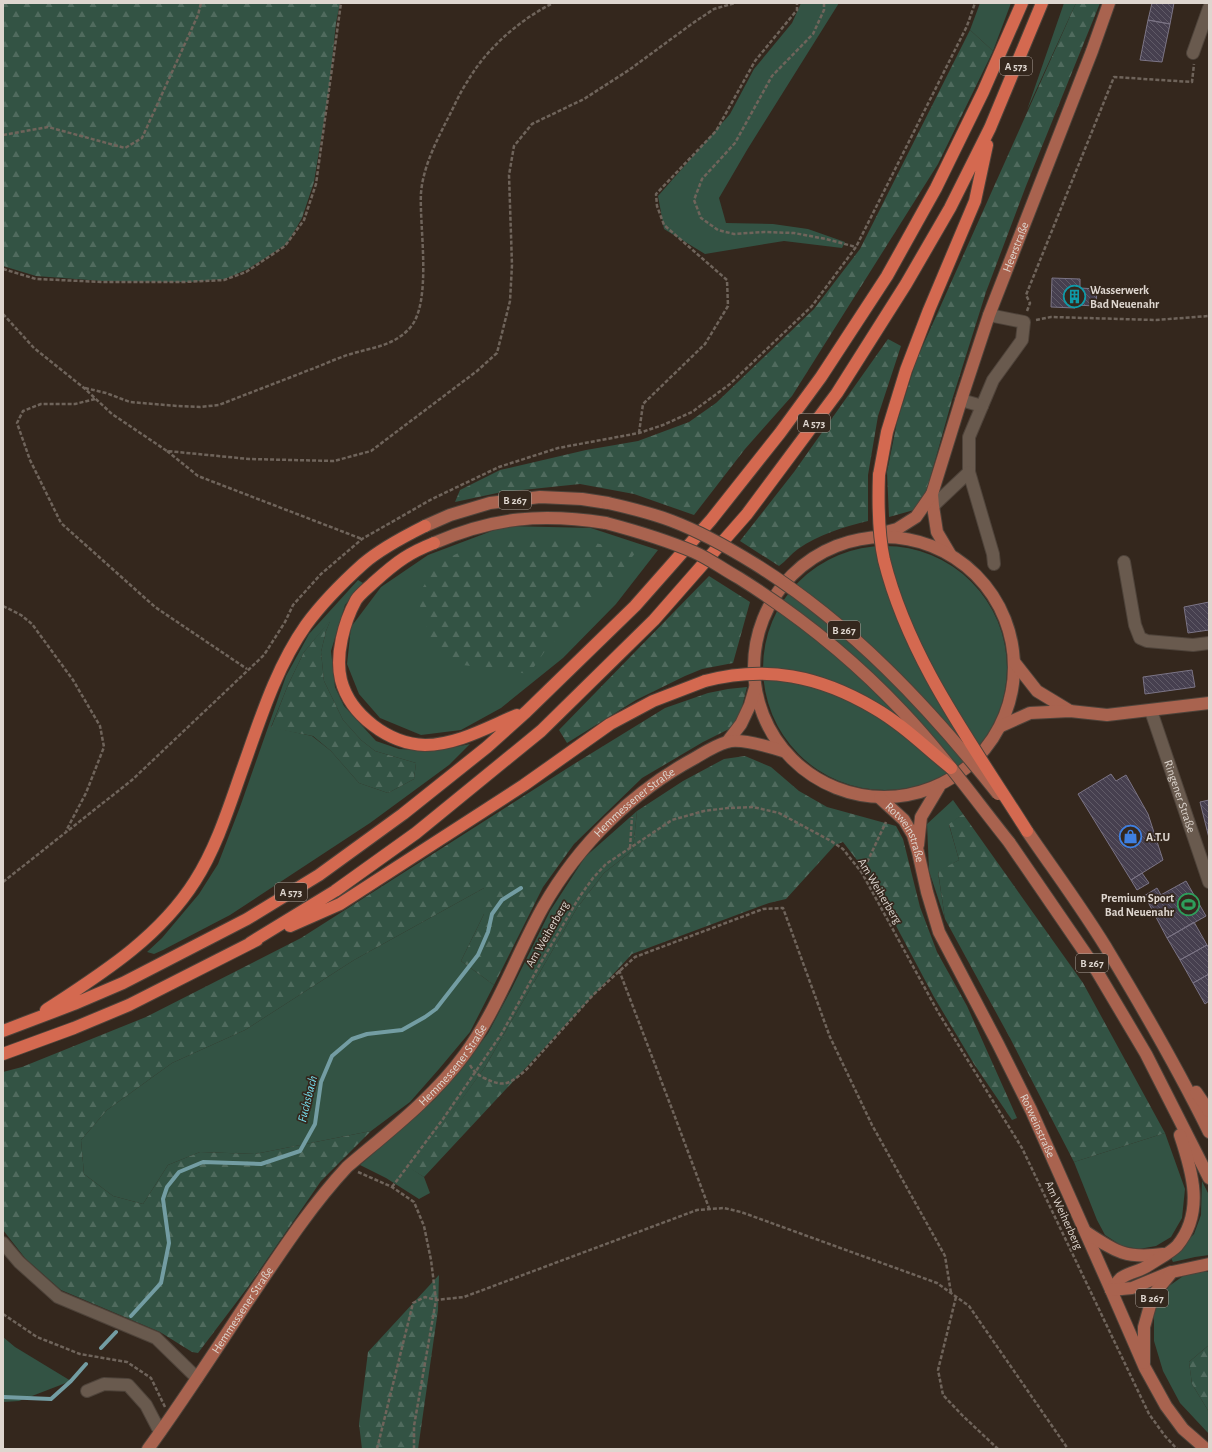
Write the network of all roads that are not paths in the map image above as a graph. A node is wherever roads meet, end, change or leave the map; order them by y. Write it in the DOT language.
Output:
graph roads {
  1 [pos="1022,3"];
  2 [pos="1042,3"];
  3 [pos="1109,3"];
  4 [pos="1209,8"];
  5 [pos="1193,53"];
  6 [pos="990,128"];
  7 [pos="989,315"];
  8 [pos="961,400"];
  9 [pos="982,406"];
  10 [pos="969,472"];
  11 [pos="932,494"];
  12 [pos="933,506"];
  13 [pos="425,526"];
  14 [pos="866,538"];
  15 [pos="434,542"];
  16 [pos="950,554"];
  17 [pos="1124,562"];
  18 [pos="994,564"];
  19 [pos="1209,643"];
  20 [pos="1015,663"];
  21 [pos="755,688"];
  22 [pos="1209,703"];
  23 [pos="1151,710"];
  24 [pos="1070,711"];
  25 [pos="526,712"];
  26 [pos="1001,726"];
  27 [pos="728,741"];
  28 [pos="783,750"];
  29 [pos="951,768"];
  30 [pos="939,786"];
  31 [pos="880,798"];
  32 [pos="1028,830"];
  33 [pos="918,852"];
  34 [pos="1209,882"];
  35 [pos="250,943"];
  36 [pos="25,1023"];
  37 [pos="3,1031"];
  38 [pos="1162,1043"];
  39 [pos="3,1054"];
  40 [pos="1165,1091"];
  41 [pos="1209,1111"];
  42 [pos="1209,1132"];
  43 [pos="1209,1178"];
  44 [pos="1086,1232"];
  45 [pos="3,1243"];
  46 [pos="1166,1254"];
  47 [pos="1209,1264"];
  48 [pos="1172,1272"];
  49 [pos="1111,1290"];
  50 [pos="1144,1368"];
  51 [pos="197,1378"];
  52 [pos="87,1390"];
  53 [pos="160,1432"];
  54 [pos="148,1449"];
  55 [pos="1206,1449"];
  1 -- 25 [label="highway, A 573"];
  2 -- 6 [label="highway, A 573"];
  3 -- 7 [label="main road, Heerstraße"];
  4 -- 5 [label="street"];
  6 -- 32 [label="highway, A 573, bridge"];
  6 -- 35 [label="highway, A 573"];
  7 -- 8 [label="main road, Heerstraße"];
  7 -- 9 [label="street"];
  8 -- 9 [label="street"];
  8 -- 11 [label="main road, Heerstraße"];
  9 -- 10 [label="street"];
  10 -- 12 [label="street"];
  10 -- 18 [label="street"];
  11 -- 12 [label="main road, Heerstraße"];
  11 -- 14 [label="main road, Heerstraße"];
  12 -- 16 [label="main road, Heerstraße"];
  13 -- 32 [label="main road, B 267, bridge"];
  13 -- 36 [label="highway"];
  14 -- 16 [label="main road"];
  14 -- 21 [label="main road"];
  15 -- 25 [label="highway, A 573"];
  15 -- 29 [label="main road, B 267, bridge"];
  16 -- 20 [label="main road"];
  17 -- 19 [label="street"];
  20 -- 24 [label="main road"];
  20 -- 26 [label="main road"];
  21 -- 27 [label="main road"];
  21 -- 28 [label="main road"];
  22 -- 23 [label="main road"];
  23 -- 24 [label="main road"];
  23 -- 34 [label="street, Ringener Straße"];
  24 -- 26 [label="main road"];
  25 -- 36 [label="highway, A 573"];
  26 -- 30 [label="main road"];
  27 -- 28 [label="main road"];
  27 -- 51 [label="main road, Hemmessener Straße"];
  28 -- 31 [label="main road"];
  29 -- 35 [label="highway, A 573, bridge"];
  29 -- 40 [label="main road, B 267, bridge"];
  30 -- 31 [label="main road"];
  30 -- 33 [label="main road"];
  31 -- 33 [label="main road, Rotweinstraße"];
  32 -- 38 [label="main road, B 267"];
  33 -- 44 [label="main road, Rotweinstraße"];
  35 -- 39 [label="highway, A 573"];
  36 -- 37 [label="highway, A 573"];
  38 -- 41 [label="main road"];
  38 -- 42 [label="main road, B 267"];
  40 -- 43 [label="main road, B 267"];
  40 -- 46 [label="main road, B 267"];
  44 -- 46 [label="main road"];
  44 -- 49 [label="main road, Rotweinstraße"];
  45 -- 51 [label="street"];
  46 -- 49 [label="main road, B 267"];
  47 -- 48 [label="main road, B 267"];
  48 -- 49 [label="main road"];
  48 -- 50 [label="main road, B 267"];
  49 -- 50 [label="main road, Rotweinstraße"];
  50 -- 55 [label="main road, Rotweinstraße"];
  51 -- 53 [label="main road, Hemmessener Straße"];
  52 -- 53 [label="street"];
  53 -- 54 [label="main road, Hemmessener Straße"];
}
